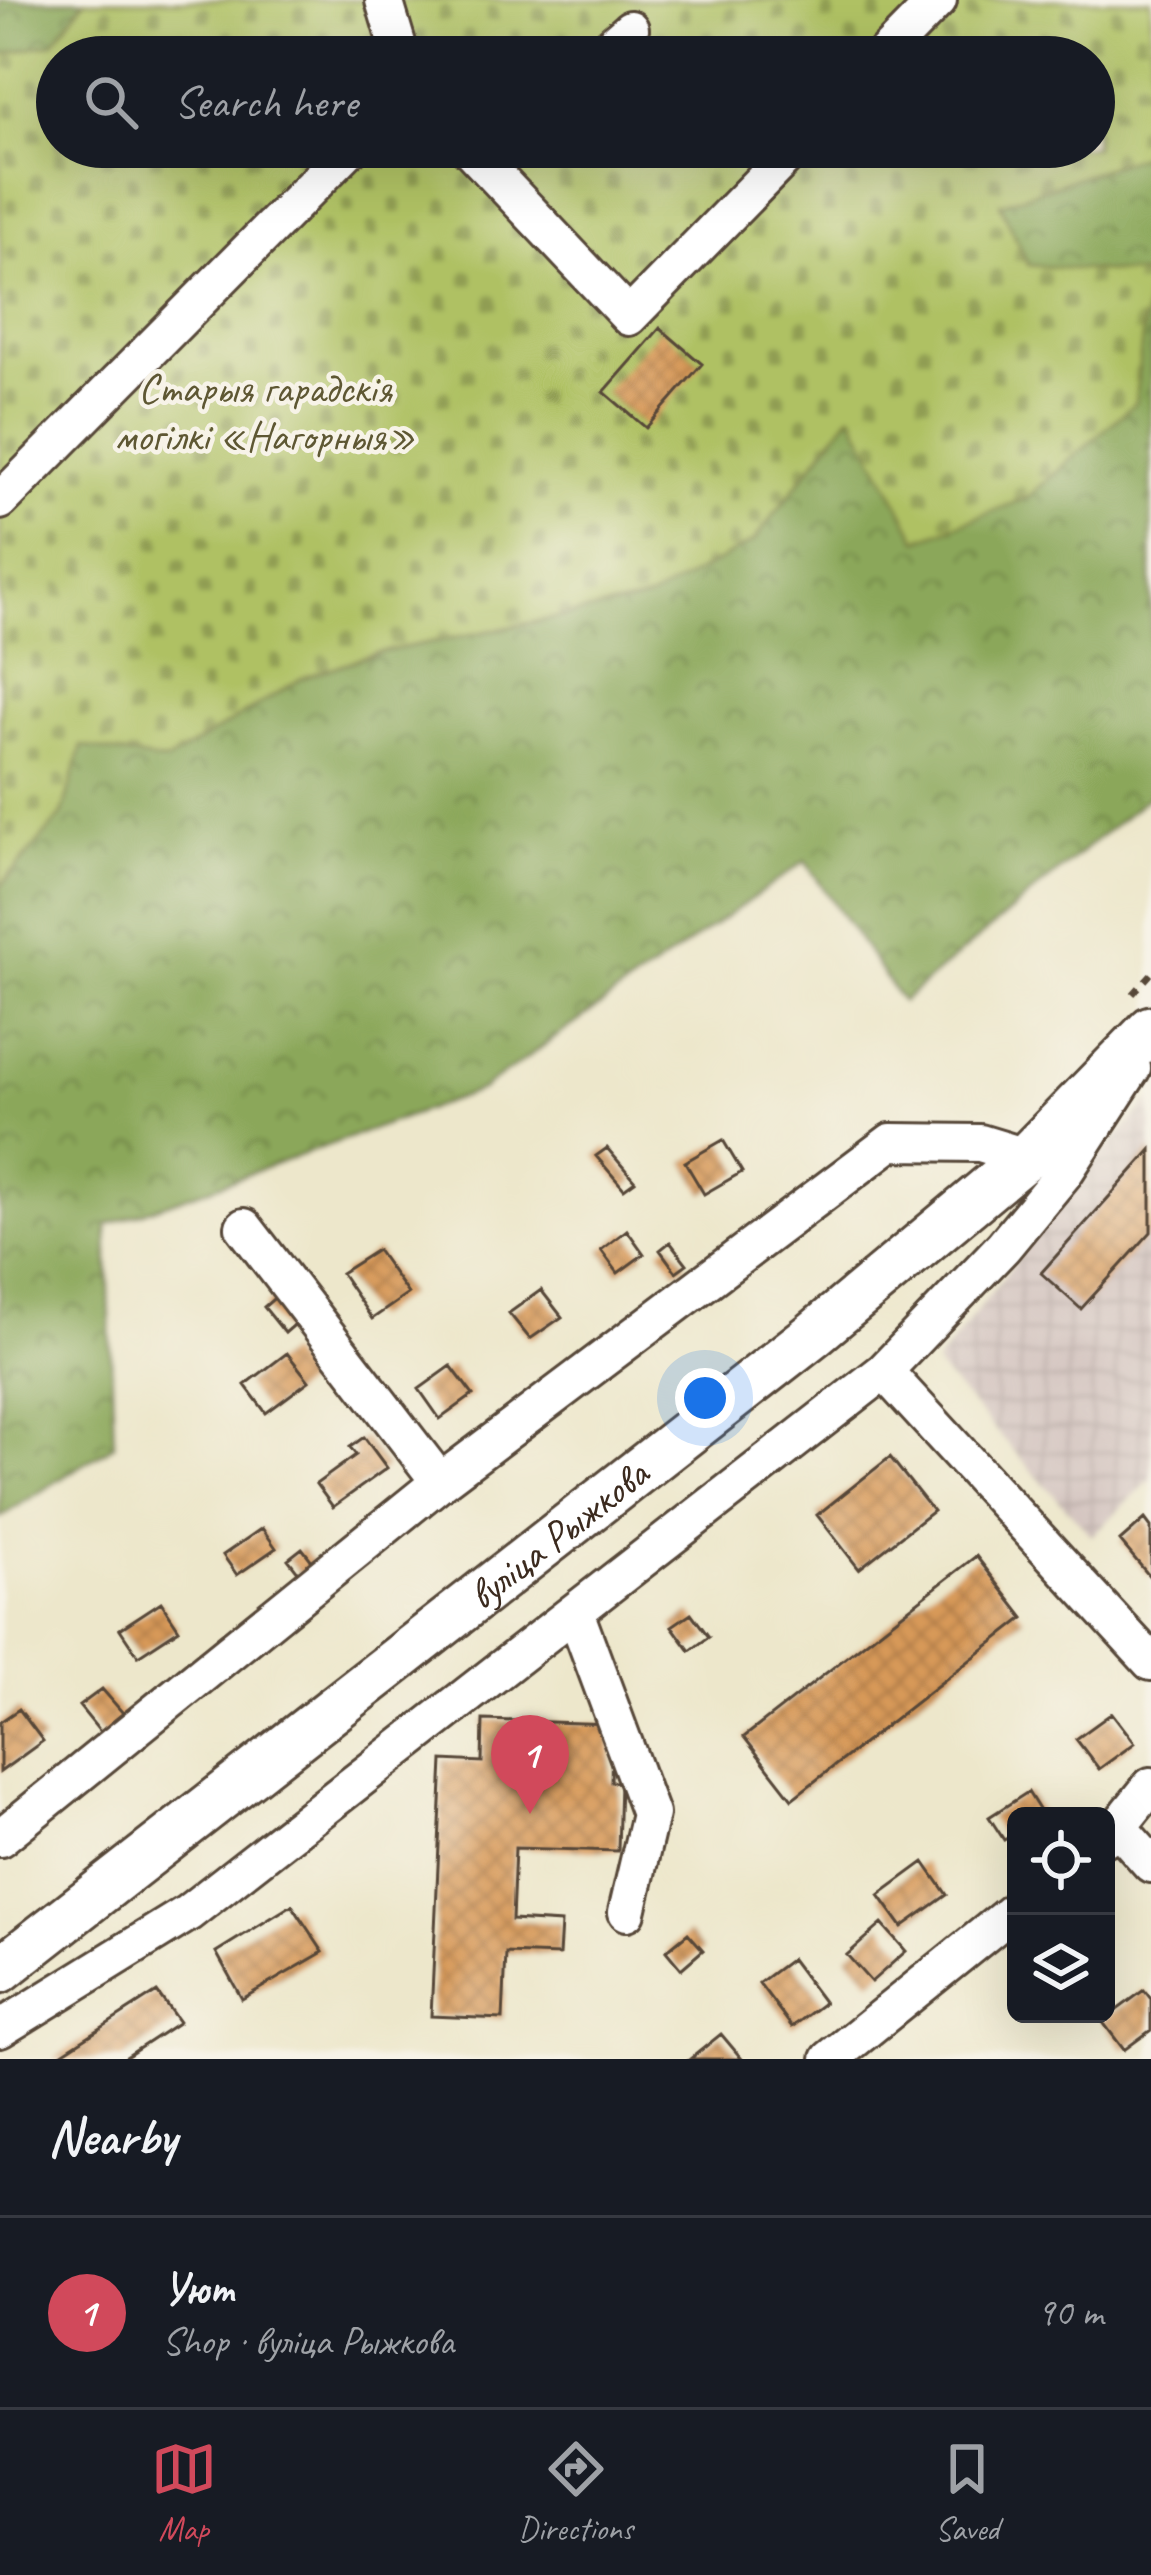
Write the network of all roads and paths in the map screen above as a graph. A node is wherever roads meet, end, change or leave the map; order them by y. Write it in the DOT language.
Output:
graph roads {
  1 [pos="383,0"];
  2 [pos="938,0"];
  3 [pos="630,28"];
  4 [pos="394,36"];
  5 [pos="621,36"];
  6 [pos="903,36"];
  7 [pos="330,168"];
  8 [pos="497,168"];
  9 [pos="774,168"];
  10 [pos="0,501"];
  11 [pos="1151,1034"];
  12 [pos="1026,1157"];
  13 [pos="244,1227"];
  14 [pos="884,1371"];
  15 [pos="440,1482"];
  16 [pos="575,1612"];
  17 [pos="1151,1662"];
  18 [pos="1151,1786"];
  19 [pos="1115,1828"];
  20 [pos="1115,1834"];
  21 [pos="0,1838"];
  22 [pos="1151,1864"];
  23 [pos="627,1912"];
  24 [pos="1009,1915"];
  25 [pos="0,1970"];
  26 [pos="0,2030"];
  27 [pos="830,2059"];
  1 -- 4 [label="street"];
  2 -- 6 [label="street"];
  3 -- 5 [label="street"];
  7 -- 10 [label="street"];
  8 -- 9 [label="street"];
  11 -- 12 [label="main road, вуліца Рыжкова"];
  11 -- 14 [label="street"];
  12 -- 15 [label="street"];
  12 -- 25 [label="main road, вуліца Рыжкова"];
  13 -- 15 [label="street"];
  14 -- 16 [label="street"];
  14 -- 17 [label="street"];
  15 -- 21 [label="street"];
  16 -- 23 [label="street"];
  16 -- 26 [label="street"];
  18 -- 19 [label="street"];
  20 -- 22 [label="street"];
  24 -- 27 [label="street"];
}
